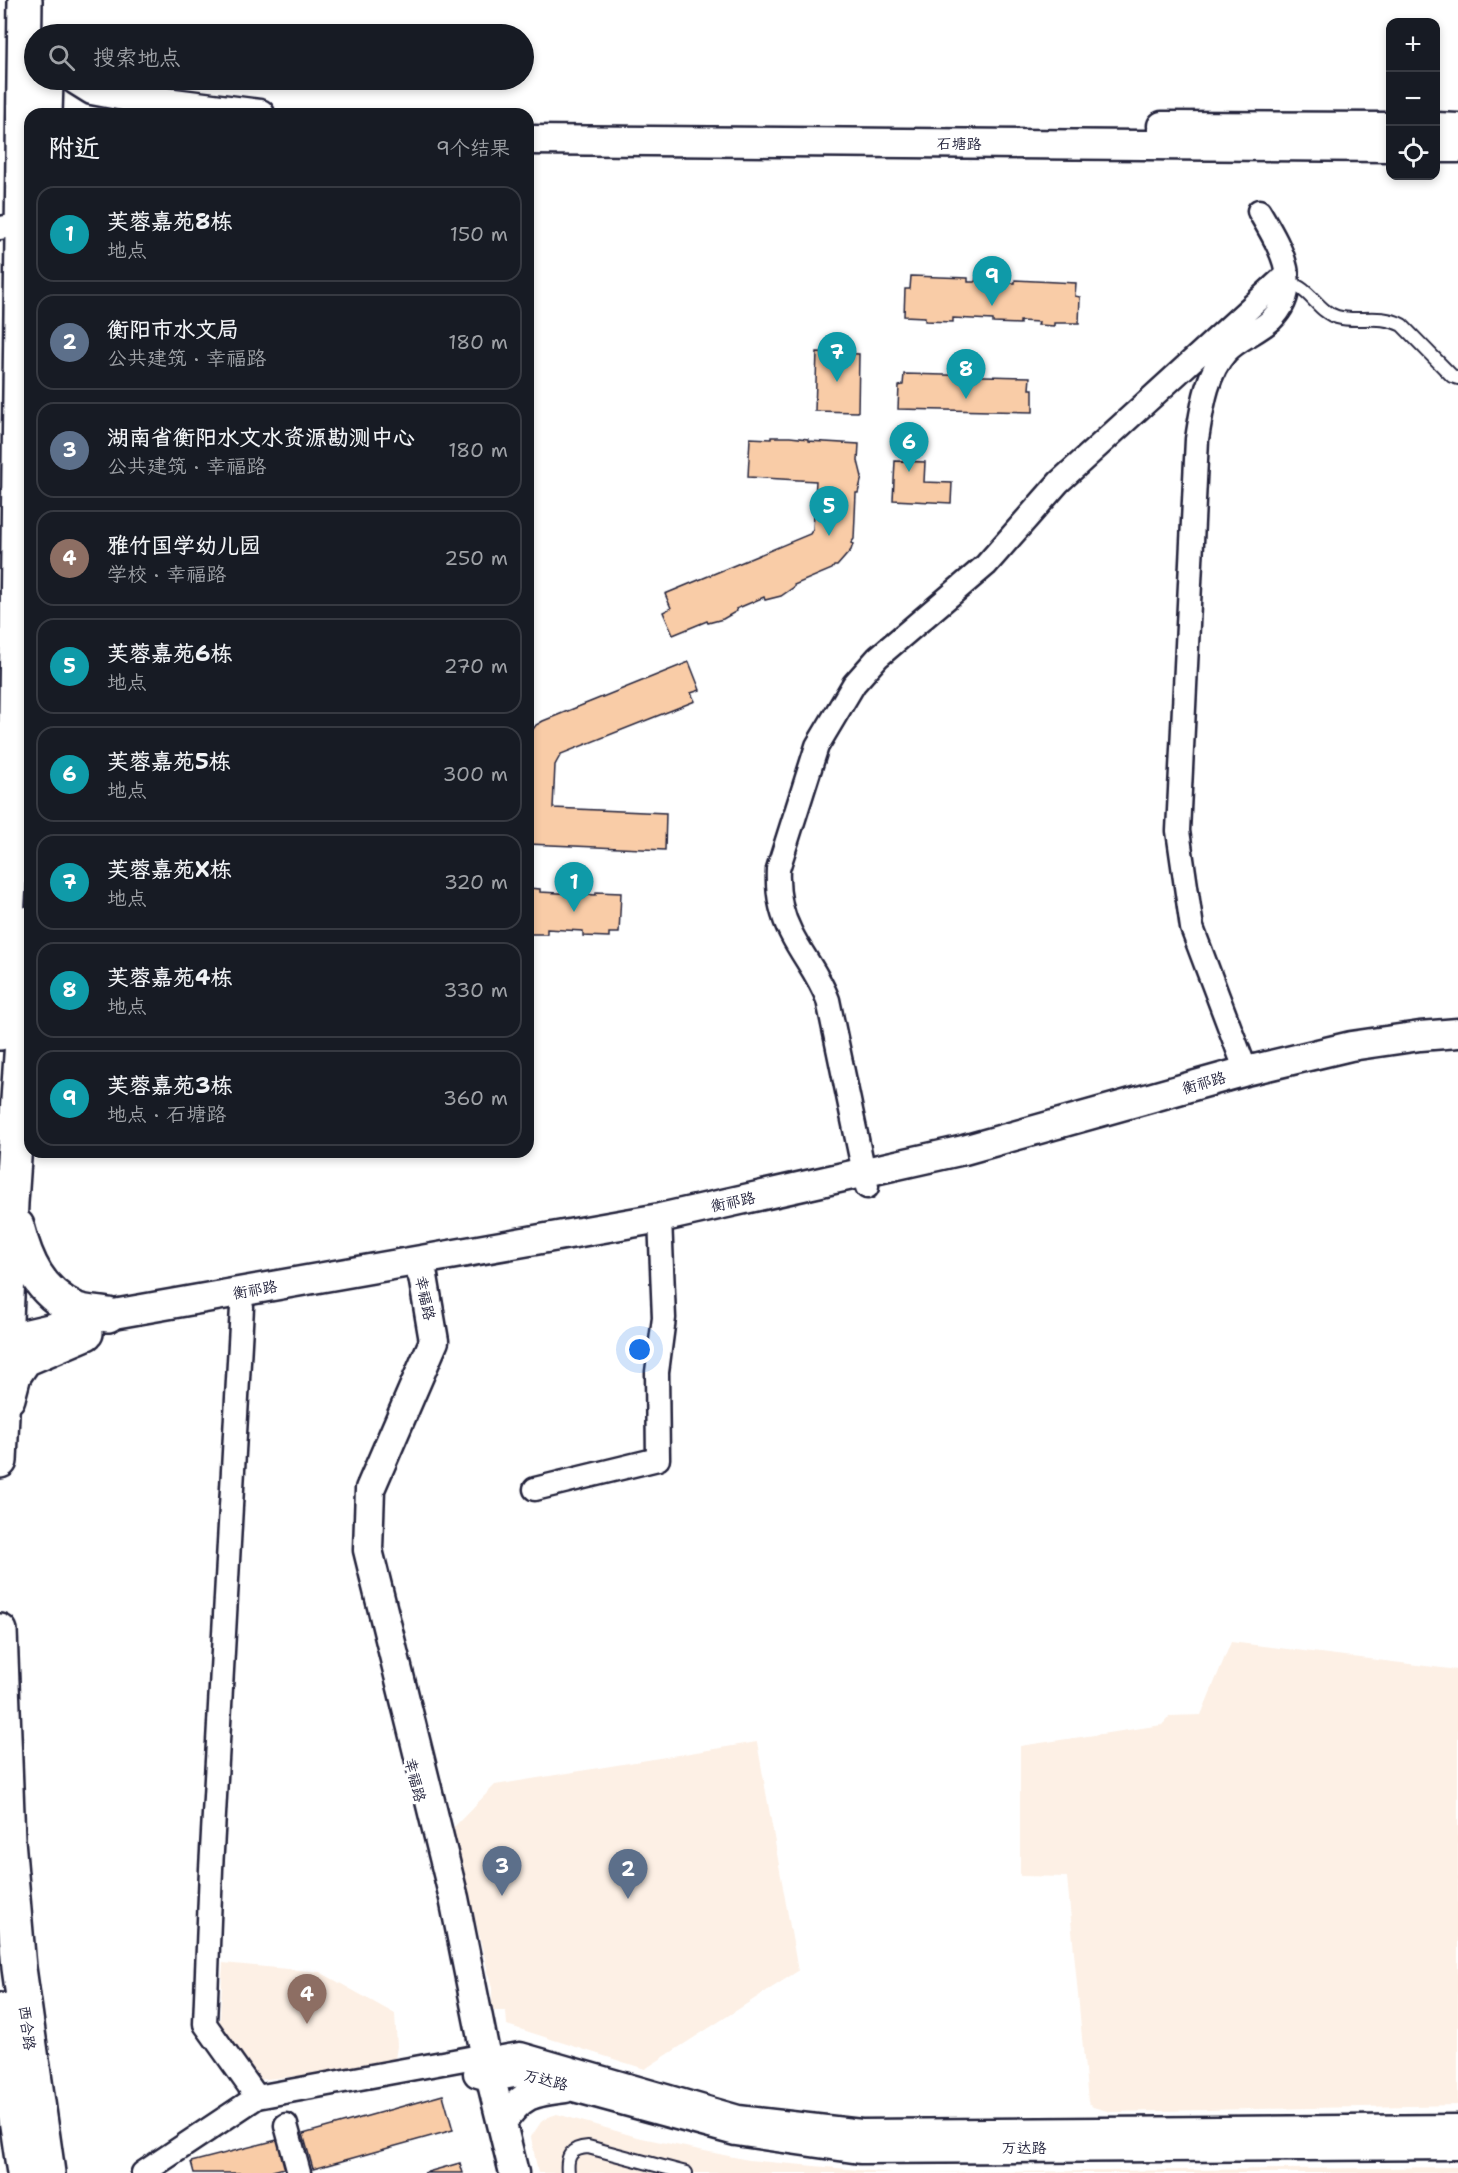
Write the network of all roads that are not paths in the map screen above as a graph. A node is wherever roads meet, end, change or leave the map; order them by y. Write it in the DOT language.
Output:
graph roads {
  1 [pos="25,0"];
  2 [pos="46,0"];
  3 [pos="26,24"];
  4 [pos="46,24"];
  5 [pos="29,90"];
  6 [pos="42,90"];
  7 [pos="92,90"];
  8 [pos="29,108"];
  9 [pos="36,108"];
  10 [pos="213,108"];
  11 [pos="534,122"];
  12 [pos="1386,127"];
  13 [pos="1440,127"];
  14 [pos="1458,128"];
  15 [pos="534,140"];
  16 [pos="1386,147"];
  17 [pos="1440,148"];
  18 [pos="1458,148"];
  19 [pos="24,156"];
  20 [pos="1259,210"];
  21 [pos="11,226"];
  22 [pos="1288,278"];
  23 [pos="1458,378"];
  24 [pos="24,1011"];
  25 [pos="0,1033"];
  26 [pos="1458,1033"];
  27 [pos="1458,1051"];
  28 [pos="1246,1071"];
  29 [pos="866,1180"];
  30 [pos="11,1203"];
  31 [pos="660,1226"];
  32 [pos="417,1272"];
  33 [pos="242,1307"];
  34 [pos="97,1324"];
  35 [pos="2,1347"];
  36 [pos="2,1423"];
  37 [pos="0,1461"];
  38 [pos="535,1489"];
  39 [pos="0,1632"];
  40 [pos="0,2010"];
  41 [pos="480,2026"];
  42 [pos="520,2057"];
  43 [pos="483,2068"];
  44 [pos="575,2087"];
  45 [pos="257,2097"];
  46 [pos="502,2122"];
  47 [pos="286,2125"];
  48 [pos="1458,2129"];
  49 [pos="1458,2145"];
  50 [pos="24,2173"];
  51 [pos="48,2173"];
  52 [pos="143,2173"];
  53 [pos="299,2173"];
  54 [pos="504,2173"];
  55 [pos="514,2173"];
  56 [pos="568,2173"];
  57 [pos="686,2173"];
  1 -- 3 [label="main road"];
  2 -- 4 [label="main road"];
  5 -- 8 [label="main road"];
  6 -- 9 [label="main road"];
  7 -- 10 [label="street"];
  11 -- 12 [label="street, 石塘路"];
  13 -- 14 [label="street"];
  15 -- 16 [label="street, 石塘路"];
  17 -- 18 [label="street"];
  19 -- 21 [label="main road"];
  20 -- 22 [label="street"];
  21 -- 25 [label="main road"];
  22 -- 23 [label="lane"];
  22 -- 28 [label="street"];
  22 -- 29 [label="street"];
  24 -- 30 [label="main road"];
  26 -- 28 [label="street, 衡祁路"];
  27 -- 29 [label="street, 衡祁路"];
  28 -- 29 [label="street, 衡祁路"];
  29 -- 31 [label="street, 衡祁路"];
  30 -- 34 [label="main road"];
  30 -- 35 [label="main road"];
  31 -- 32 [label="street, 衡祁路"];
  31 -- 38 [label="street"];
  32 -- 33 [label="street, 衡祁路"];
  32 -- 34 [label="street, 衡祁路"];
  32 -- 41 [label="street, 幸福路"];
  32 -- 43 [label="street, 幸福路"];
  33 -- 34 [label="street, 衡祁路"];
  33 -- 45 [label="street"];
  34 -- 35 [label="street, 衡祁路"];
  34 -- 36 [label="main road"];
  35 -- 36 [label="main road"];
  36 -- 37 [label="main road"];
  39 -- 51 [label="main road, 西合路"];
  40 -- 50 [label="main road, 西合路"];
  41 -- 42 [label="street"];
  41 -- 43 [label="street, 幸福路"];
  42 -- 43 [label="street, 万达路"];
  42 -- 48 [label="street, 万达路"];
  43 -- 44 [label="street, 万达路"];
  43 -- 45 [label="street"];
  43 -- 46 [label="street, 幸福路"];
  43 -- 54 [label="street, 幸福路"];
  44 -- 46 [label="street"];
  44 -- 49 [label="street, 万达路"];
  45 -- 52 [label="street"];
  46 -- 55 [label="street, 幸福路"];
  47 -- 53 [label="street"];
  56 -- 57 [label="lane"];
}
